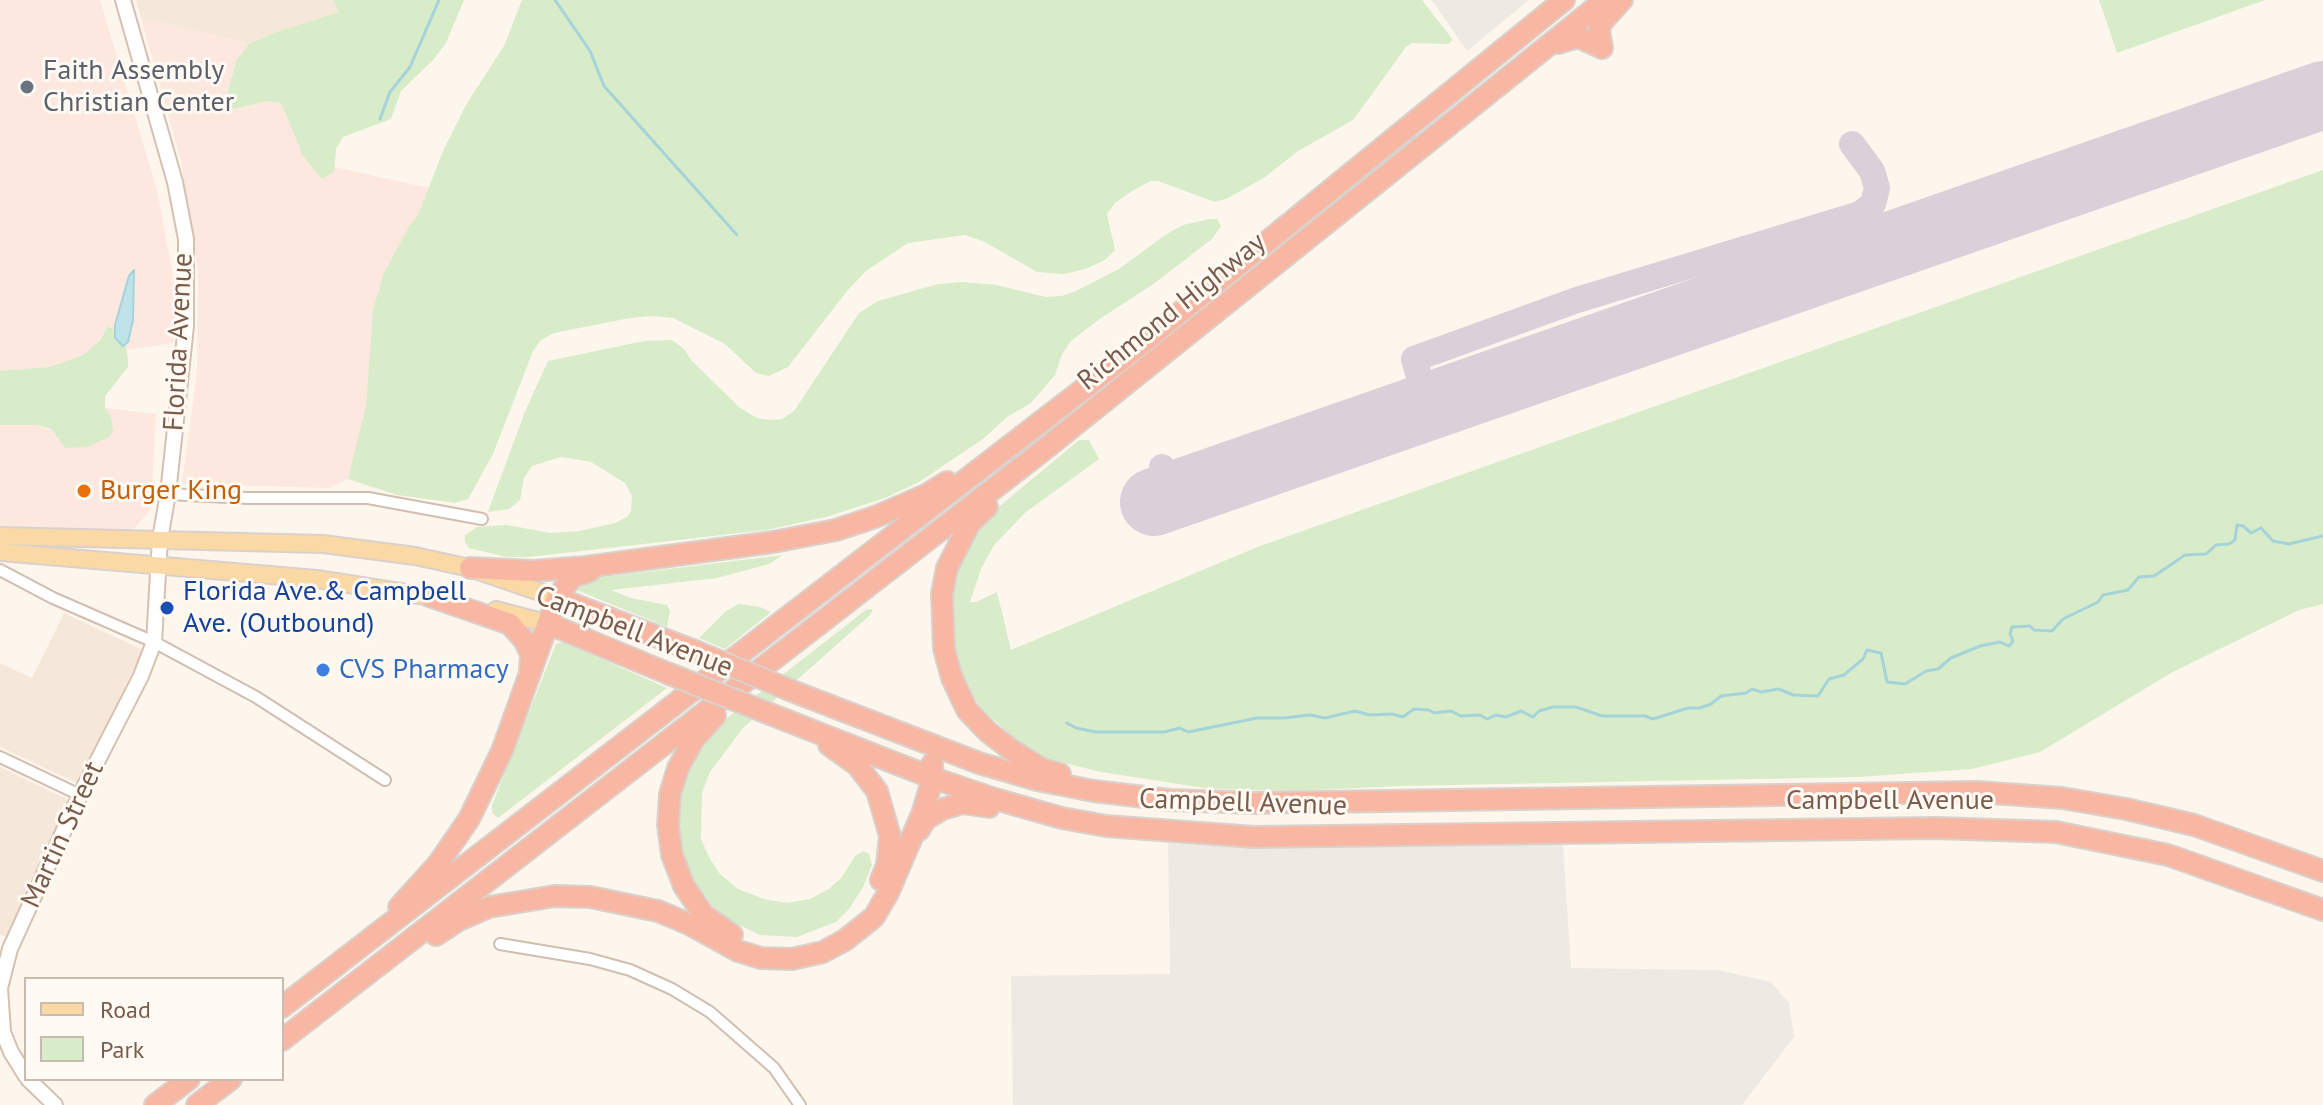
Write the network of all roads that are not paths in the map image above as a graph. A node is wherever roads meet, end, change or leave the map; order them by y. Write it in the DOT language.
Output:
graph roads {
  1 [pos="123,0"];
  2 [pos="1564,0"];
  3 [pos="1605,0"];
  4 [pos="1622,0"];
  5 [pos="1543,49"];
  6 [pos="1073,397"];
  7 [pos="1041,452"];
  8 [pos="168,494"];
  9 [pos="482,519"];
  10 [pos="0,536"];
  11 [pos="160,539"];
  12 [pos="0,552"];
  13 [pos="657,558"];
  14 [pos="159,564"];
  15 [pos="470,568"];
  16 [pos="0,570"];
  17 [pos="429,596"];
  18 [pos="557,598"];
  19 [pos="549,624"];
  20 [pos="154,642"];
  21 [pos="769,662"];
  22 [pos="528,684"];
  23 [pos="791,722"];
  24 [pos="919,741"];
  25 [pos="0,757"];
  26 [pos="933,778"];
  27 [pos="385,780"];
  28 [pos="80,795"];
  29 [pos="1169,800"];
  30 [pos="1062,818"];
  31 [pos="910,843"];
  32 [pos="2323,871"];
  33 [pos="2323,910"];
  34 [pos="500,944"];
  35 [pos="5,946"];
  36 [pos="284,1005"];
  37 [pos="284,1005"];
  38 [pos="312,1017"];
  39 [pos="1,1032"];
  40 [pos="284,1038"];
  41 [pos="24,1073"];
  42 [pos="30,1081"];
  43 [pos="186,1081"];
  44 [pos="228,1081"];
  45 [pos="55,1105"];
  46 [pos="155,1105"];
  47 [pos="197,1105"];
  48 [pos="800,1105"];
  1 -- 8 [label="street, Florida Avenue"];
  2 -- 6 [label="highway, Richmond Highway"];
  3 -- 5 [label="highway, Richmond Highway"];
  4 -- 5 [label="highway"];
  5 -- 7 [label="highway, Richmond Highway"];
  6 -- 13 [label="highway"];
  6 -- 36 [label="highway"];
  7 -- 21 [label="highway, Richmond Highway"];
  7 -- 29 [label="highway"];
  8 -- 9 [label="street"];
  8 -- 11 [label="street, Florida Avenue"];
  10 -- 11 [label="main road, Campbell Avenue"];
  11 -- 14 [label="street, Florida Avenue"];
  11 -- 15 [label="main road, Campbell Avenue"];
  12 -- 14 [label="main road, Campbell Avenue"];
  13 -- 15 [label="highway"];
  13 -- 18 [label="highway"];
  14 -- 17 [label="main road, Campbell Avenue"];
  14 -- 20 [label="street, Florida Avenue"];
  15 -- 18 [label="main road, Campbell Avenue"];
  16 -- 20 [label="street"];
  17 -- 19 [label="main road, Campbell Avenue"];
  17 -- 22 [label="highway"];
  18 -- 19 [label="highway"];
  18 -- 24 [label="highway, Campbell Avenue, bridge"];
  19 -- 22 [label="highway"];
  19 -- 23 [label="highway, Campbell Avenue, bridge"];
  20 -- 27 [label="street"];
  20 -- 28 [label="street, Martin Street"];
  21 -- 23 [label="highway"];
  21 -- 38 [label="highway"];
  22 -- 37 [label="highway"];
  23 -- 26 [label="highway, Campbell Avenue"];
  24 -- 26 [label="highway"];
  24 -- 29 [label="highway, Campbell Avenue"];
  25 -- 28 [label="street"];
  26 -- 30 [label="highway, Campbell Avenue"];
  26 -- 31 [label="highway"];
  28 -- 35 [label="street, Martin Street"];
  29 -- 32 [label="highway, Campbell Avenue"];
  30 -- 31 [label="highway"];
  30 -- 33 [label="highway, Campbell Avenue"];
  31 -- 38 [label="highway"];
  34 -- 48 [label="street"];
  35 -- 39 [label="street, Martin Street"];
  38 -- 40 [label="highway"];
  39 -- 41 [label="street, Martin Street"];
  42 -- 45 [label="street, Martin Street"];
  43 -- 46 [label="highway"];
  44 -- 47 [label="highway"];
}
